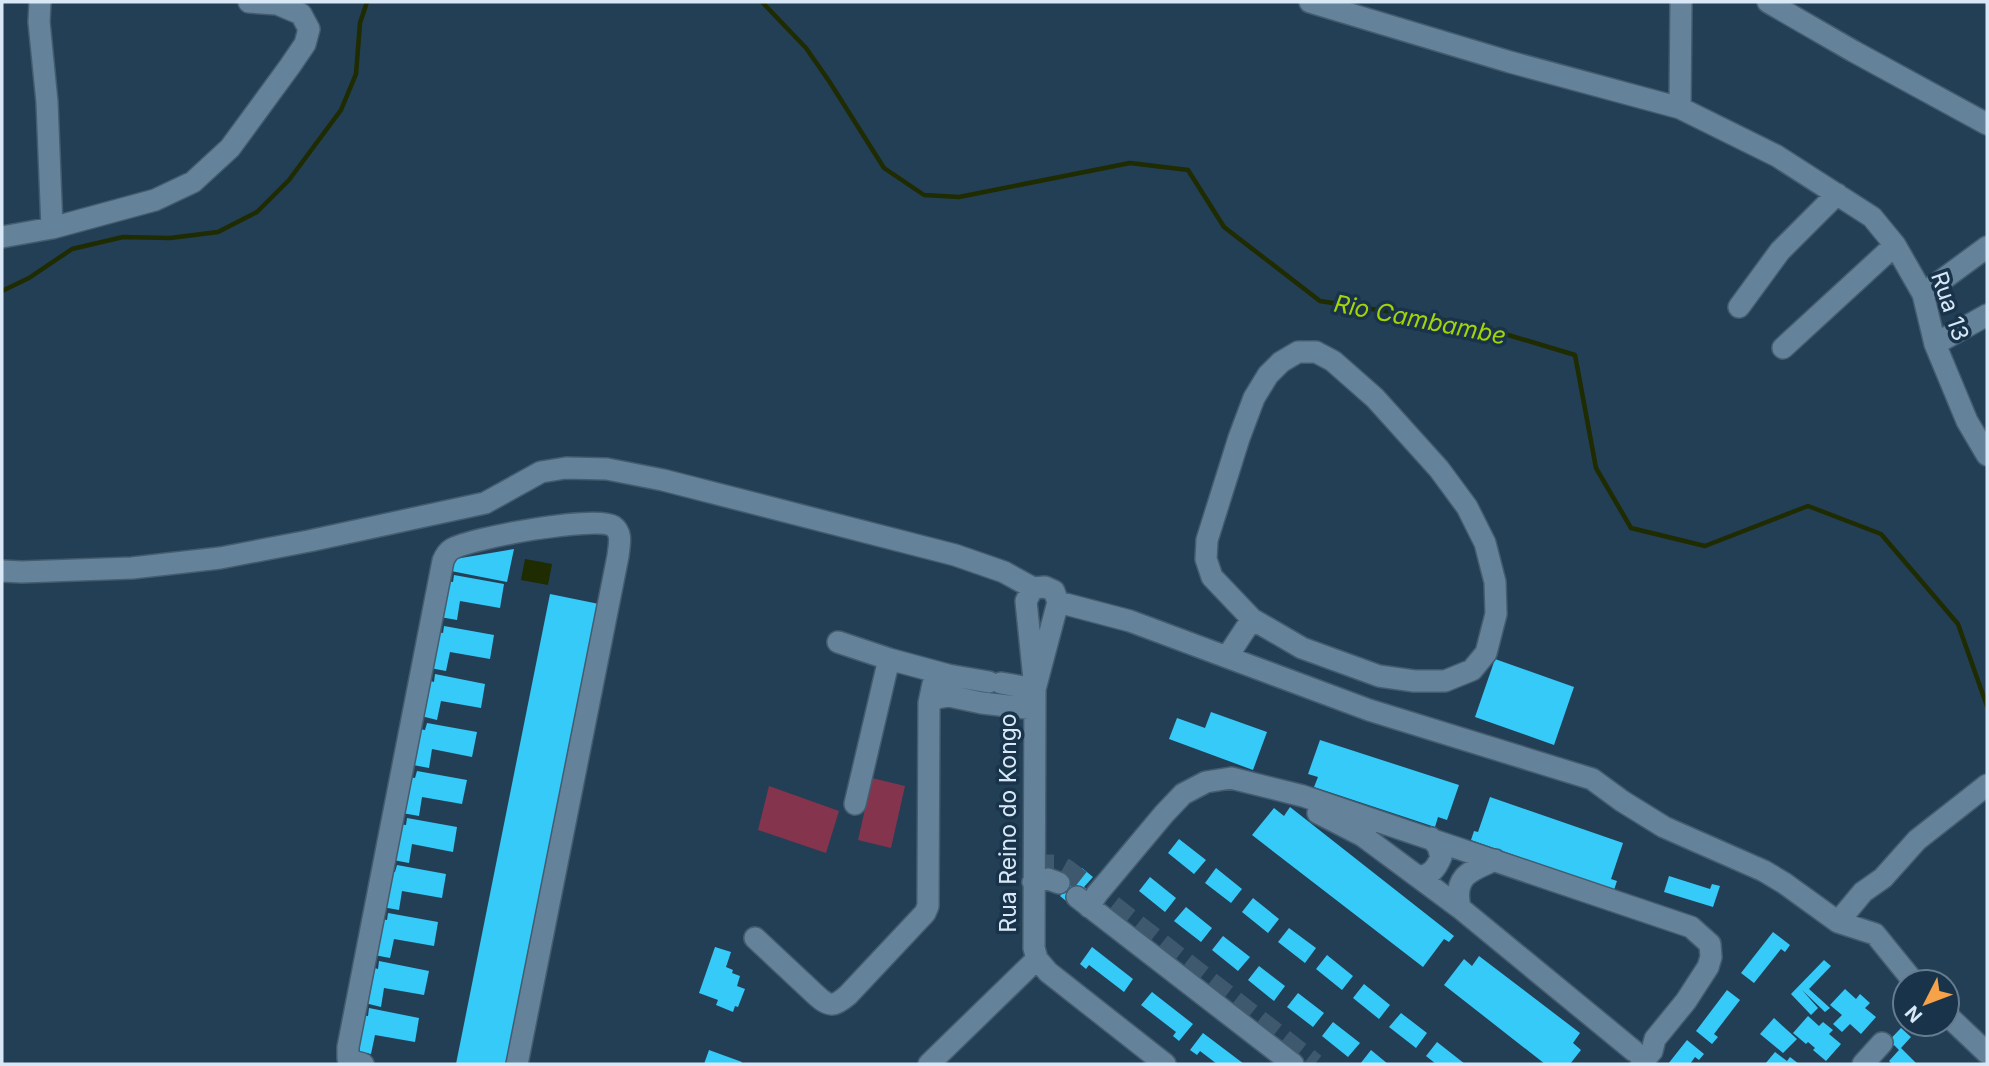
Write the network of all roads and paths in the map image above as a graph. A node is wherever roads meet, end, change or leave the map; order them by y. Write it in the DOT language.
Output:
graph roads {
  1 [pos="40,2"];
  2 [pos="249,2"];
  3 [pos="1310,2"];
  4 [pos="1681,2"];
  5 [pos="1768,2"];
  6 [pos="1680,108"];
  7 [pos="1987,124"];
  8 [pos="1837,194"];
  9 [pos="52,228"];
  10 [pos="2,237"];
  11 [pos="1895,245"];
  12 [pos="1987,247"];
  13 [pos="1923,294"];
  14 [pos="1739,307"];
  15 [pos="1987,315"];
  16 [pos="1934,344"];
  17 [pos="1783,348"];
  18 [pos="1987,455"];
  19 [pos="2,571"];
  20 [pos="1033,588"];
  21 [pos="1058,602"];
  22 [pos="1252,620"];
  23 [pos="838,642"];
  24 [pos="1227,657"];
  25 [pos="889,659"];
  26 [pos="948,675"];
  27 [pos="991,682"];
  28 [pos="1035,699"];
  29 [pos="929,703"];
  30 [pos="982,703"];
  31 [pos="1987,785"];
  32 [pos="855,804"];
  33 [pos="1430,838"];
  34 [pos="1495,860"];
  35 [pos="1418,877"];
  36 [pos="1033,882"];
  37 [pos="1059,883"];
  38 [pos="1088,906"];
  39 [pos="1460,908"];
  40 [pos="1838,922"];
  41 [pos="755,938"];
  42 [pos="1037,959"];
  43 [pos="1903,968"];
  44 [pos="1961,1028"];
  45 [pos="1882,1043"];
  46 [pos="1987,1053"];
  47 [pos="1633,1060"];
  48 [pos="363,1064"];
  49 [pos="517,1064"];
  50 [pos="929,1064"];
  51 [pos="1165,1064"];
  52 [pos="1293,1064"];
  53 [pos="1863,1064"];
  1 -- 9 [label="street"];
  2 -- 9 [label="street"];
  3 -- 6 [label="street, Rua 13"];
  4 -- 6 [label="street"];
  5 -- 7 [label="street"];
  6 -- 8 [label="street, Rua 13"];
  8 -- 11 [label="street, Rua 13"];
  8 -- 14 [label="street"];
  9 -- 10 [label="street"];
  11 -- 13 [label="street, Rua 13"];
  11 -- 17 [label="street"];
  12 -- 13 [label="street"];
  13 -- 16 [label="street, Rua 13"];
  15 -- 16 [label="street"];
  16 -- 18 [label="street, Rua 13"];
  19 -- 20 [label="street"];
  20 -- 21 [label="street"];
  20 -- 28 [label="street, Rua Reino do Kongo"];
  21 -- 24 [label="street"];
  21 -- 28 [label="street, Rua Reino do Kongo"];
  22 -- 22 [label="street"];
  22 -- 24 [label="street"];
  23 -- 25 [label="street"];
  24 -- 40 [label="street"];
  25 -- 26 [label="street"];
  25 -- 32 [label="street"];
  26 -- 27 [label="street"];
  26 -- 29 [label="street"];
  27 -- 28 [label="street"];
  27 -- 30 [label="street"];
  28 -- 30 [label="street"];
  28 -- 36 [label="street, Rua Reino do Kongo"];
  29 -- 30 [label="street"];
  29 -- 41 [label="street"];
  31 -- 40 [label="street"];
  33 -- 34 [label="street"];
  33 -- 35 [label="street"];
  33 -- 38 [label="street"];
  34 -- 39 [label="street"];
  34 -- 47 [label="street"];
  35 -- 38 [label="street"];
  35 -- 39 [label="street"];
  36 -- 37 [label="street"];
  36 -- 42 [label="street, Rua Reino do Kongo"];
  38 -- 52 [label="street"];
  39 -- 47 [label="street"];
  40 -- 43 [label="street"];
  42 -- 50 [label="street"];
  42 -- 51 [label="street, Rua Reino do Kongo"];
  44 -- 46 [label="street"];
  45 -- 53 [label="street"];
  48 -- 49 [label="street"];
}
